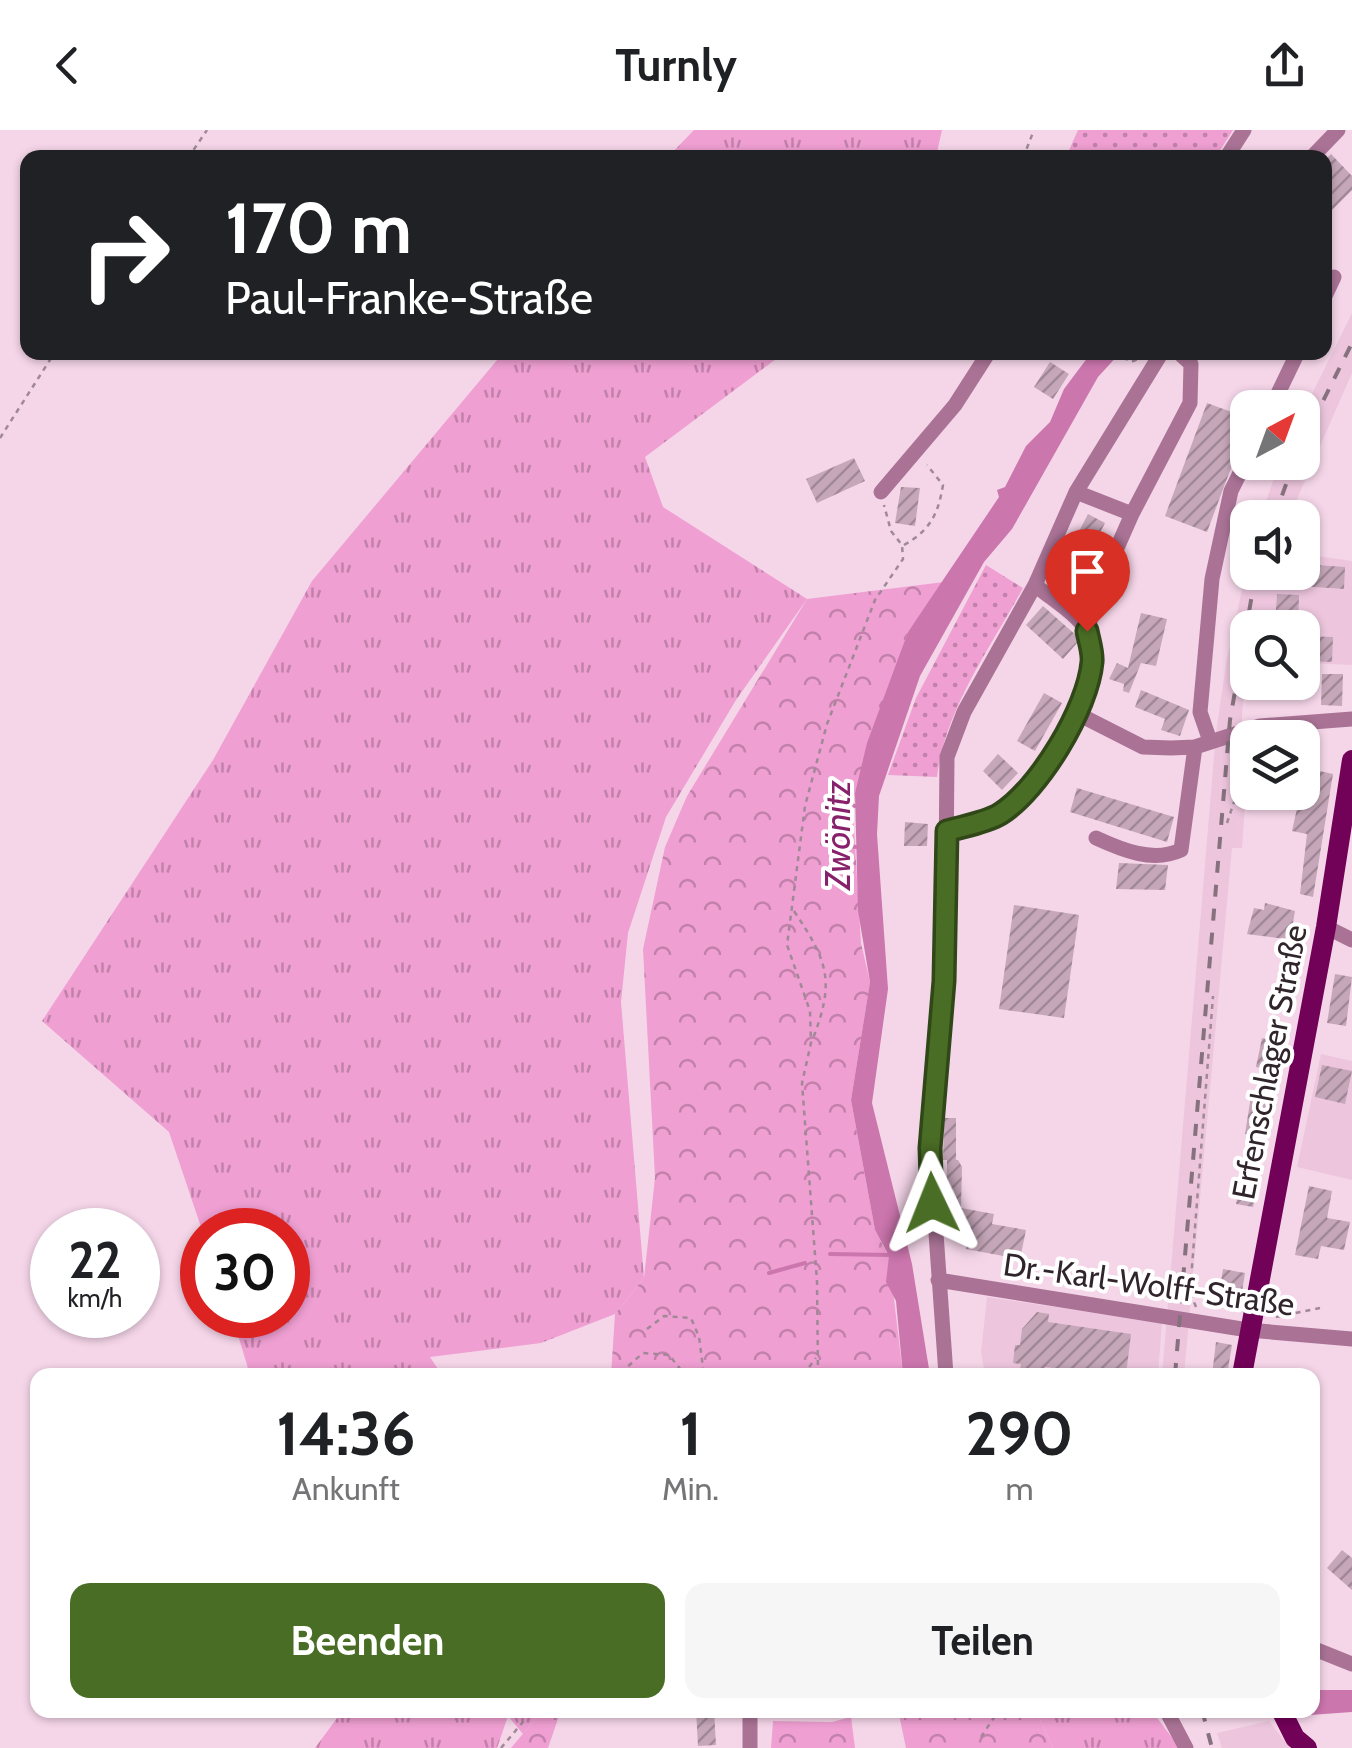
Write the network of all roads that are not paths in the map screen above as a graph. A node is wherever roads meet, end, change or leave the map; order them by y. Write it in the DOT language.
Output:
graph roads {
  1 [pos="1338,130"];
  2 [pos="1319,150"];
  3 [pos="1334,277"];
  4 [pos="1332,281"];
  5 [pos="983,360"];
  6 [pos="1157,360"];
  7 [pos="1186,360"];
  8 [pos="1294,360"];
  9 [pos="1280,390"];
  10 [pos="1236,480"];
  11 [pos="880,492"];
  12 [pos="1076,492"];
  13 [pos="1132,514"];
  14 [pos="1036,584"];
  15 [pos="1087,631"];
  16 [pos="1078,714"];
  17 [pos="1352,718"];
  18 [pos="1203,744"];
  19 [pos="1352,760"];
  20 [pos="947,831"];
  21 [pos="1096,838"];
  22 [pos="1326,927"];
  23 [pos="1352,940"];
  24 [pos="938,1280"];
  25 [pos="1248,1330"];
  26 [pos="1352,1338"];
  27 [pos="945,1368"];
  28 [pos="1243,1368"];
  29 [pos="1320,1651"];
  30 [pos="1352,1664"];
  31 [pos="750,1718"];
  32 [pos="1170,1718"];
  33 [pos="1285,1718"];
  34 [pos="750,1748"];
  35 [pos="1186,1748"];
  36 [pos="1307,1748"];
  1 -- 2 [label="street"];
  3 -- 4 [label="street"];
  5 -- 11 [label="street"];
  6 -- 12 [label="street"];
  7 -- 13 [label="street"];
  8 -- 9 [label="street"];
  10 -- 18 [label="street"];
  12 -- 13 [label="street"];
  12 -- 14 [label="street"];
  13 -- 15 [label="street"];
  14 -- 15 [label="street"];
  14 -- 20 [label="street"];
  15 -- 16 [label="street"];
  16 -- 18 [label="street"];
  16 -- 20 [label="street"];
  17 -- 18 [label="street"];
  18 -- 21 [label="street"];
  19 -- 22 [label="main road, Erfenschlager Straße"];
  20 -- 24 [label="street"];
  22 -- 23 [label="street"];
  22 -- 25 [label="main road, Erfenschlager Straße"];
  24 -- 25 [label="street, Dr.-Karl-Wolff-Straße"];
  24 -- 27 [label="street"];
  25 -- 26 [label="street, Dr.-Karl-Wolff-Straße"];
  25 -- 28 [label="main road, Erfenschlager Straße"];
  29 -- 30 [label="street"];
  31 -- 34 [label="street"];
  32 -- 35 [label="street"];
  33 -- 36 [label="main road"];
}
